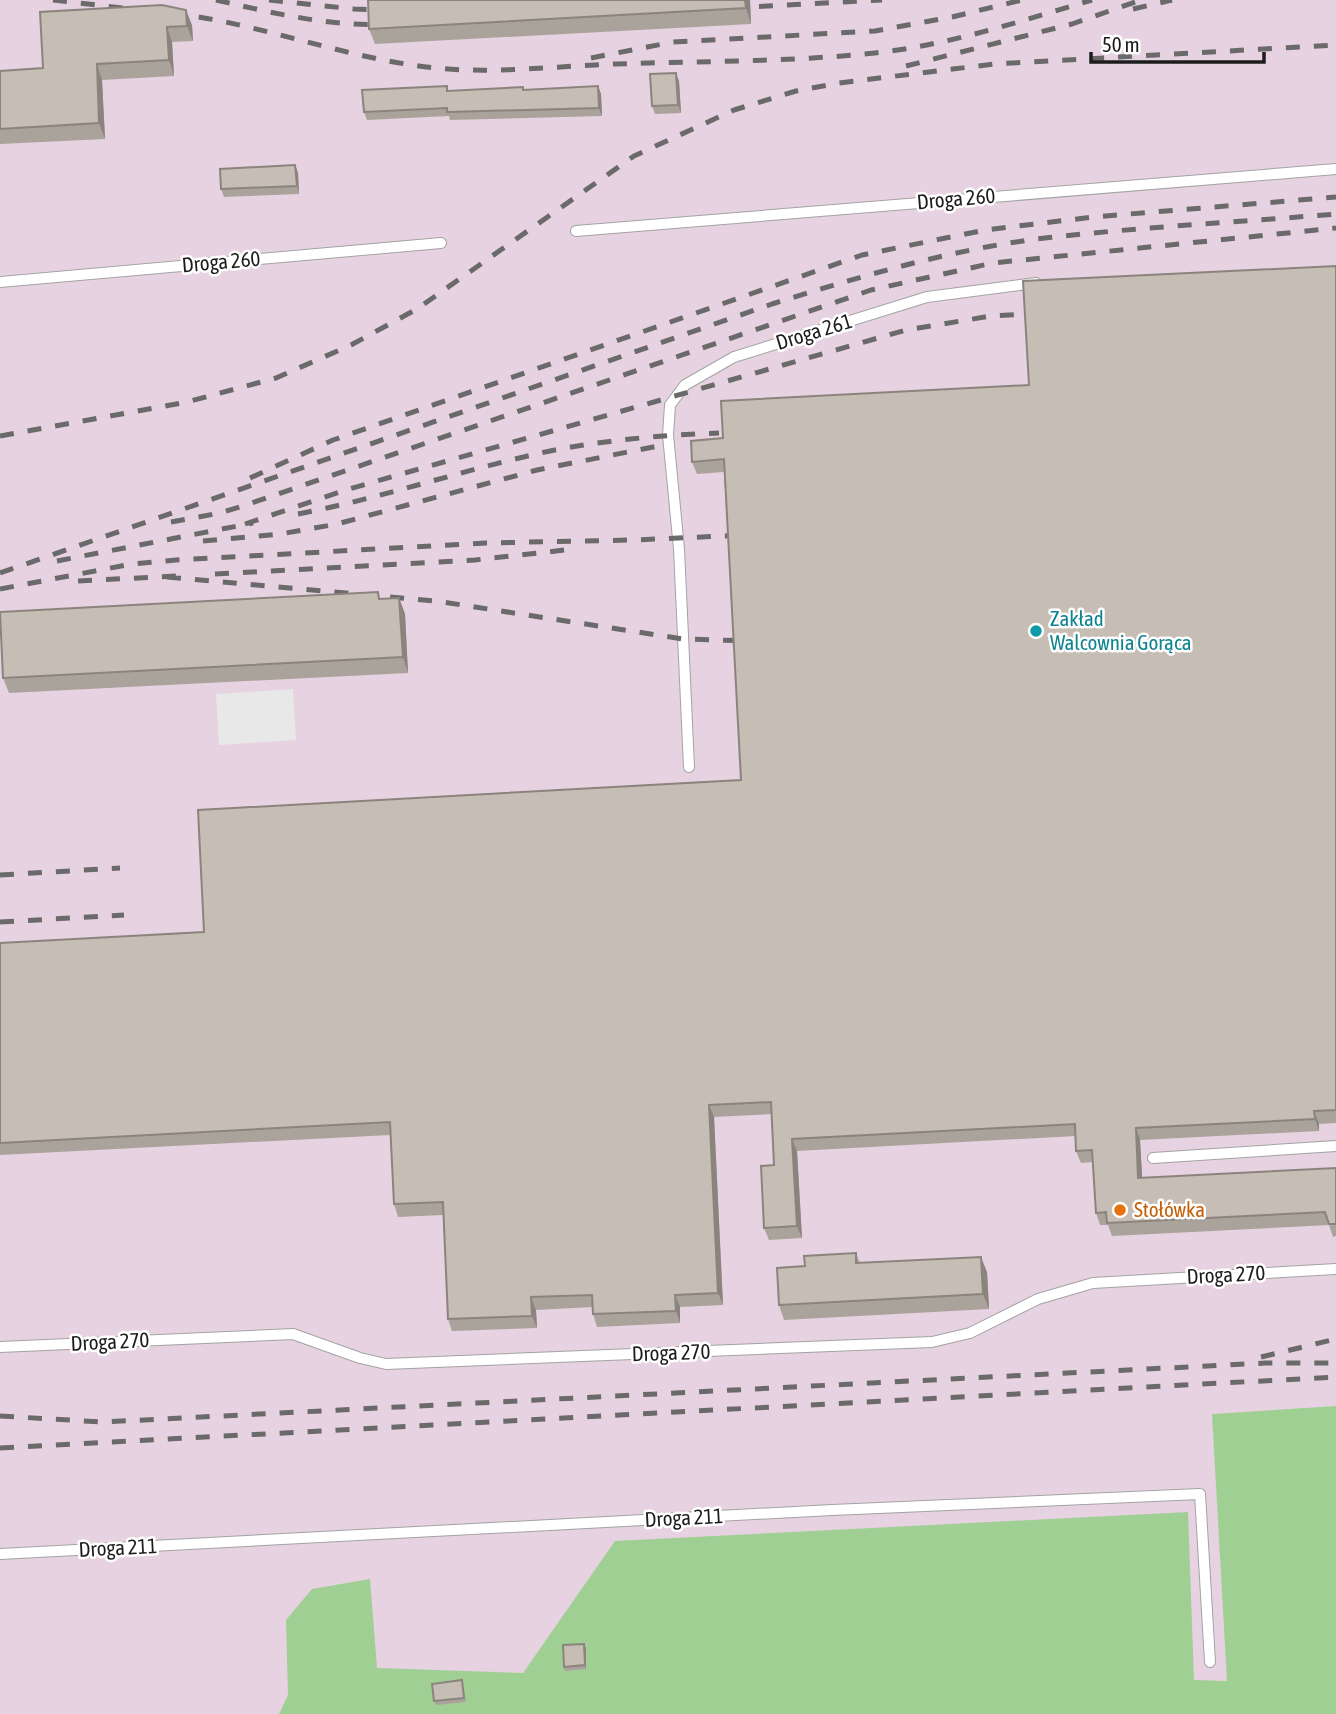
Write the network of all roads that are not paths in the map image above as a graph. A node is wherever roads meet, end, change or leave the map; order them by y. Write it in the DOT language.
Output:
graph roads {
  1 [pos="1336,169"];
  2 [pos="576,231"];
  3 [pos="441,243"];
  4 [pos="1048,281"];
  5 [pos="0,282"];
  6 [pos="689,767"];
  7 [pos="1336,1146"];
  8 [pos="1153,1158"];
  9 [pos="1336,1269"];
  10 [pos="0,1347"];
  11 [pos="0,1554"];
  12 [pos="1210,1662"];
  1 -- 2 [label="lane, Droga 260"];
  3 -- 5 [label="lane, Droga 260"];
  4 -- 6 [label="lane, Droga 261"];
  7 -- 8 [label="lane"];
  9 -- 10 [label="lane, Droga 270"];
  11 -- 12 [label="lane, Droga 211"];
}
